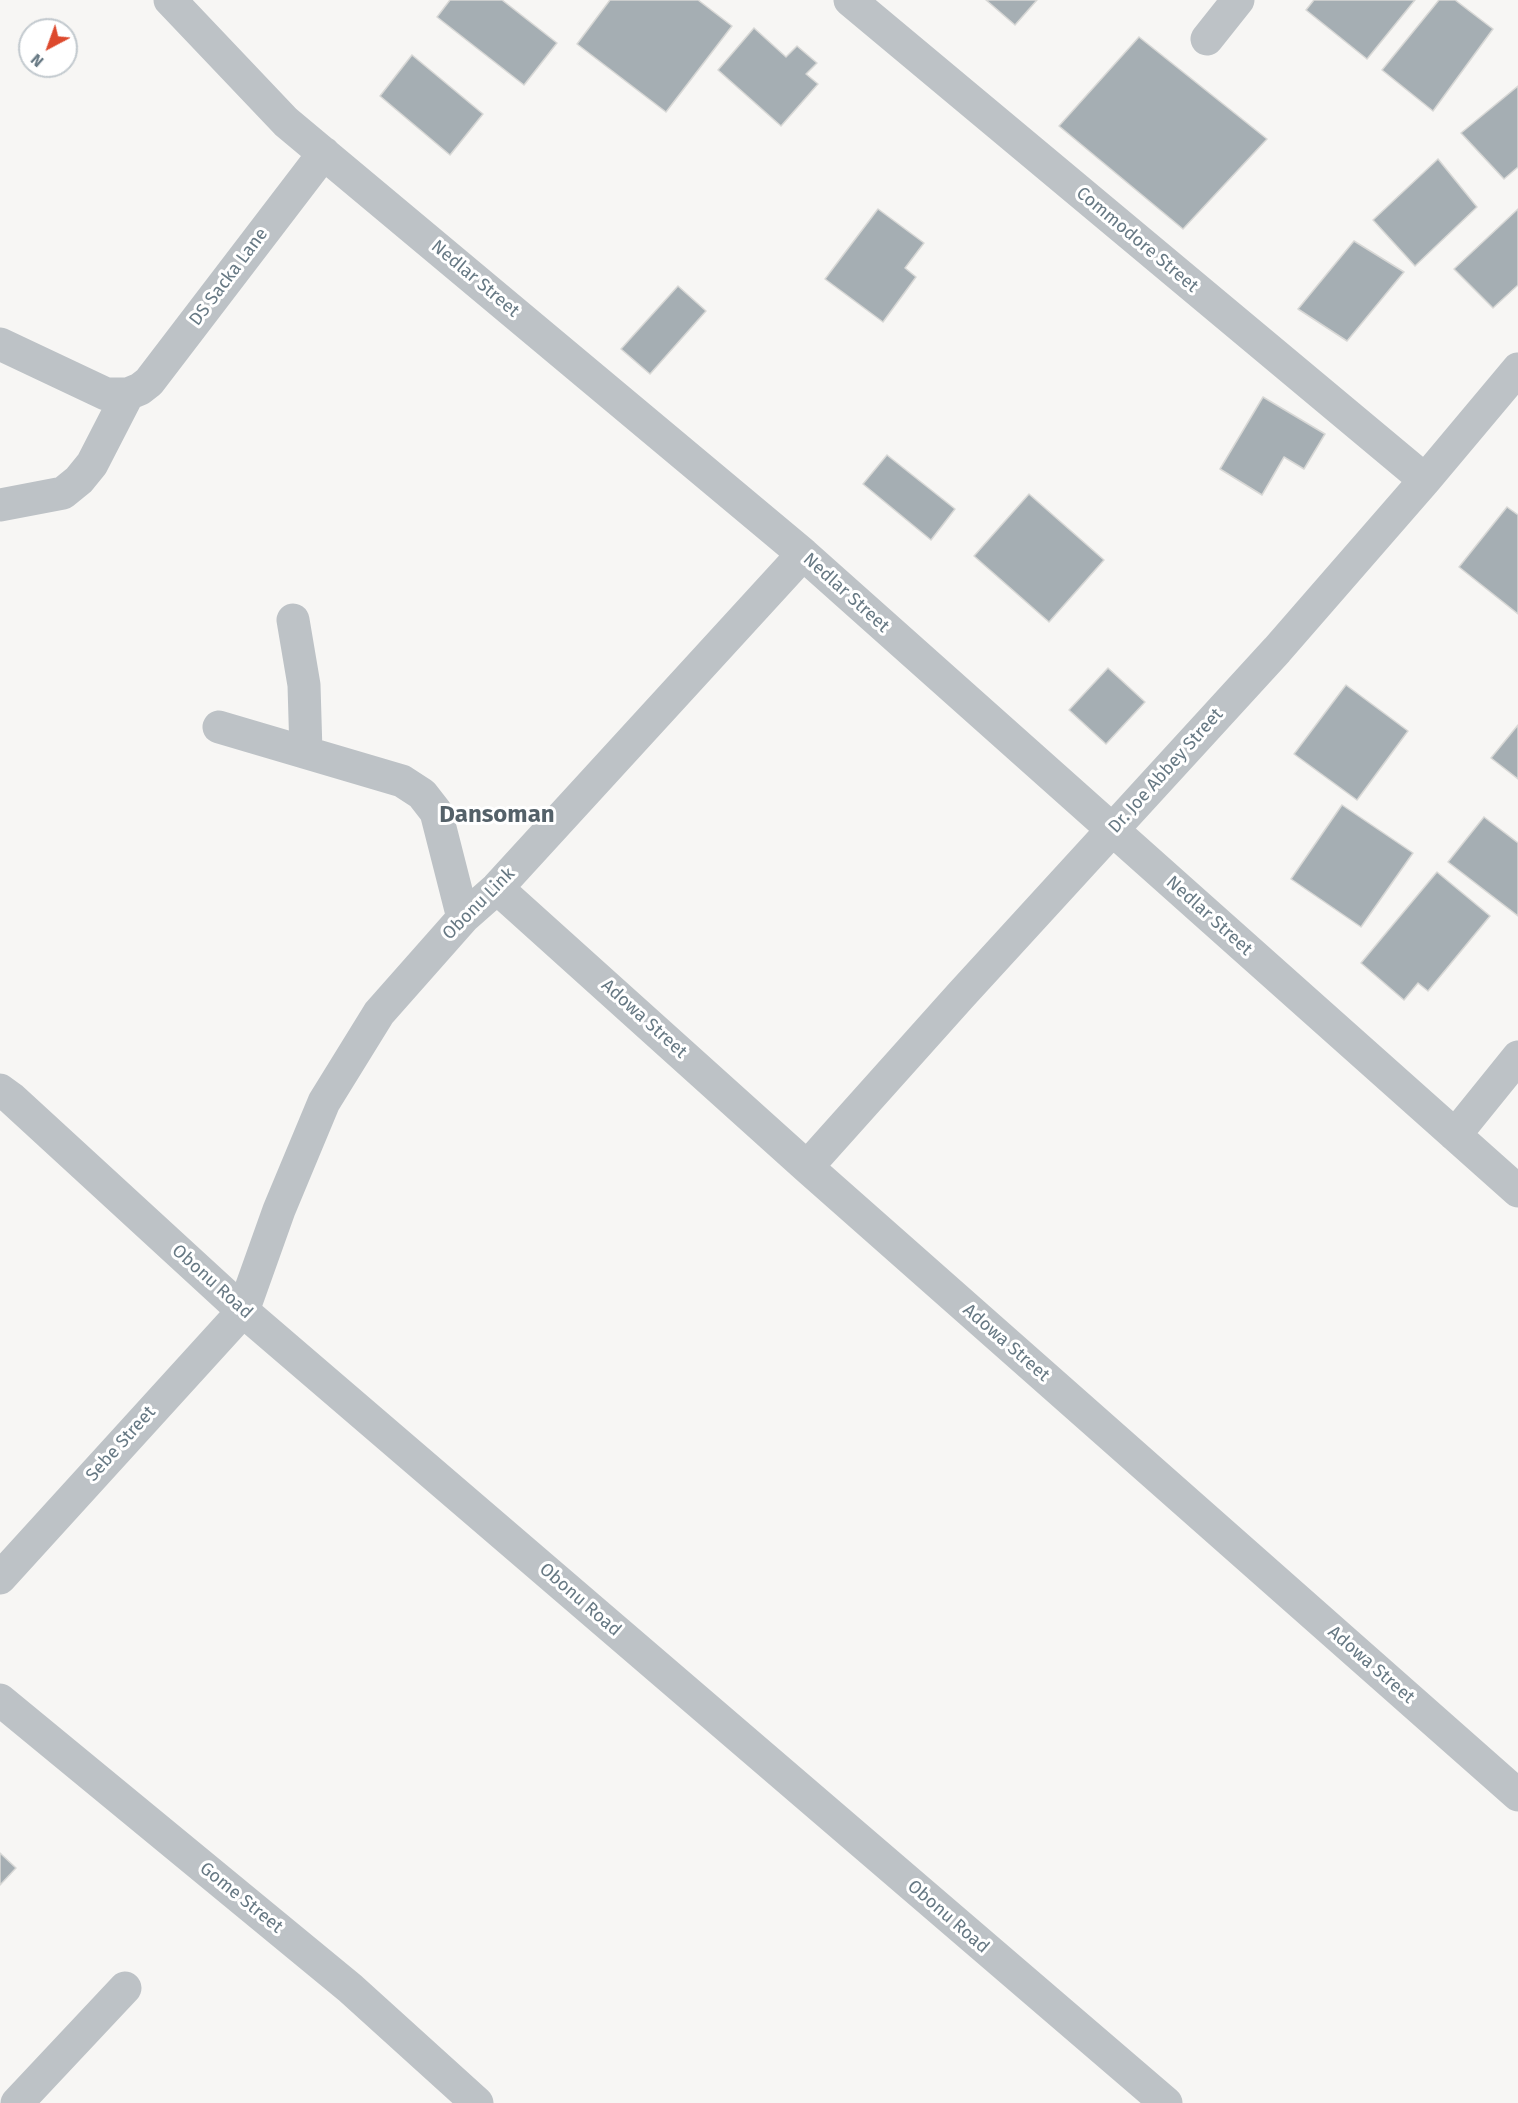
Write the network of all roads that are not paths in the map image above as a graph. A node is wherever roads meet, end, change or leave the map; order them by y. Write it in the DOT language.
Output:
graph roads {
  1 [pos="170,0"];
  2 [pos="850,0"];
  3 [pos="1238,0"];
  4 [pos="1207,39"];
  5 [pos="324,153"];
  6 [pos="0,344"];
  7 [pos="1518,369"];
  8 [pos="128,394"];
  9 [pos="1425,480"];
  10 [pos="0,505"];
  11 [pos="803,554"];
  12 [pos="293,620"];
  13 [pos="219,727"];
  14 [pos="306,752"];
  15 [pos="1113,830"];
  16 [pos="497,888"];
  17 [pos="463,918"];
  18 [pos="1518,1057"];
  19 [pos="0,1090"];
  20 [pos="1455,1134"];
  21 [pos="807,1167"];
  22 [pos="1518,1191"];
  23 [pos="243,1311"];
  24 [pos="0,1578"];
  25 [pos="0,1700"];
  26 [pos="1518,1795"];
  27 [pos="125,1988"];
  28 [pos="17,2103"];
  29 [pos="477,2103"];
  30 [pos="1166,2103"];
  1 -- 5 [label="street, Nedlar Street"];
  2 -- 9 [label="street, Commodore Street"];
  3 -- 4 [label="street"];
  5 -- 8 [label="street, DS Sacka Lane"];
  5 -- 11 [label="street, Nedlar Street"];
  6 -- 8 [label="street"];
  7 -- 9 [label="street, Dr. Joe Abbey Street"];
  8 -- 10 [label="street, DS Sacka Lane"];
  9 -- 15 [label="street, Dr. Joe Abbey Street"];
  11 -- 15 [label="street, Nedlar Street"];
  11 -- 16 [label="street, Obonu Link"];
  12 -- 14 [label="street"];
  13 -- 14 [label="street"];
  14 -- 17 [label="street"];
  15 -- 20 [label="street, Nedlar Street"];
  15 -- 21 [label="street, Dr. Joe Abbey Street"];
  16 -- 17 [label="street, Obonu Link"];
  16 -- 21 [label="street, Adowa Street"];
  17 -- 23 [label="street, Obonu Link"];
  18 -- 20 [label="street"];
  19 -- 23 [label="street, Obonu Road"];
  20 -- 22 [label="street, Nedlar Street"];
  21 -- 26 [label="street, Adowa Street"];
  23 -- 24 [label="street, Sebe Street"];
  23 -- 30 [label="street, Obonu Road"];
  25 -- 29 [label="street, Gome Street"];
  27 -- 28 [label="street"];
}
